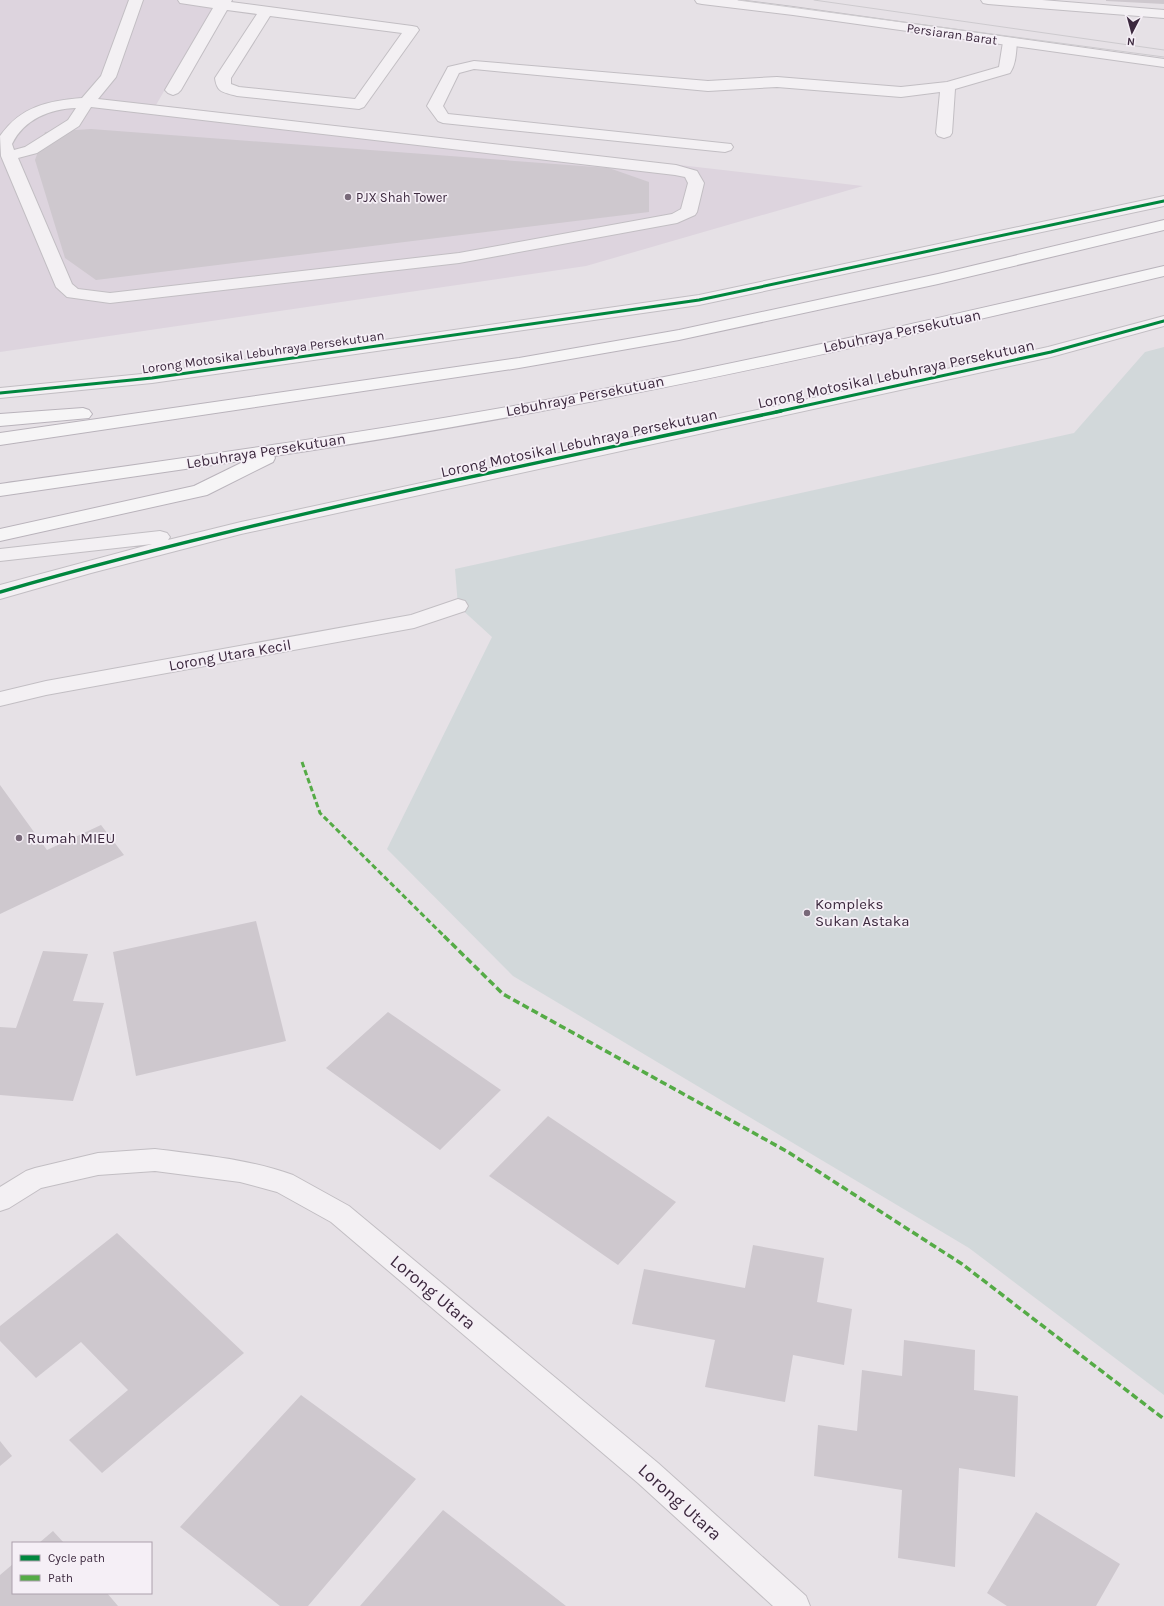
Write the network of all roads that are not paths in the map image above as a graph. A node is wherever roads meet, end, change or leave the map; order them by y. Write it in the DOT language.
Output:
graph roads {
  1 [pos="136,0"];
  2 [pos="185,0"];
  3 [pos="702,0"];
  4 [pos="988,0"];
  5 [pos="736,2"];
  6 [pos="224,3"];
  7 [pos="266,11"];
  8 [pos="1164,14"];
  9 [pos="1010,42"];
  10 [pos="1164,63"];
  11 [pos="948,86"];
  12 [pos="173,90"];
  13 [pos="87,102"];
  14 [pos="944,134"];
  15 [pos="725,147"];
  16 [pos="8,156"];
  17 [pos="1164,201"];
  18 [pos="1164,225"];
  19 [pos="1164,271"];
  20 [pos="1164,321"];
  21 [pos="0,393"];
  22 [pos="258,402"];
  23 [pos="0,420"];
  24 [pos="0,439"];
  25 [pos="284,450"];
  26 [pos="0,490"];
  27 [pos="241,528"];
  28 [pos="0,535"];
  29 [pos="0,555"];
  30 [pos="0,592"];
  31 [pos="458,606"];
  32 [pos="0,699"];
  33 [pos="0,1200"];
  34 [pos="794,1606"];
  1 -- 13 [label="street"];
  2 -- 6 [label="street"];
  3 -- 5 [label="street, Persiaran Barat"];
  4 -- 8 [label="street"];
  5 -- 9 [label="street, Persiaran Barat"];
  6 -- 7 [label="street"];
  6 -- 12 [label="street"];
  7 -- 7 [label="street"];
  9 -- 10 [label="street, Persiaran Barat"];
  9 -- 11 [label="street"];
  11 -- 14 [label="street"];
  11 -- 15 [label="street"];
  13 -- 16 [label="street"];
  13 -- 16 [label="street"];
  13 -- 16 [label="street"];
  17 -- 21 [label="street, Lorong Motosikal Lebuhraya Persekutuan"];
  18 -- 22 [label="highway"];
  19 -- 25 [label="highway, Lebuhraya Persekutuan"];
  20 -- 27 [label="street, Lorong Motosikal Lebuhraya Persekutuan"];
  22 -- 23 [label="highway"];
  22 -- 24 [label="highway"];
  25 -- 26 [label="highway, Lebuhraya Persekutuan"];
  25 -- 28 [label="highway"];
  27 -- 29 [label="street"];
  27 -- 30 [label="street, Lorong Motosikal Lebuhraya Persekutuan"];
  31 -- 32 [label="street, Lorong Utara Kecil"];
  33 -- 34 [label="street, Lorong Utara"];
}
